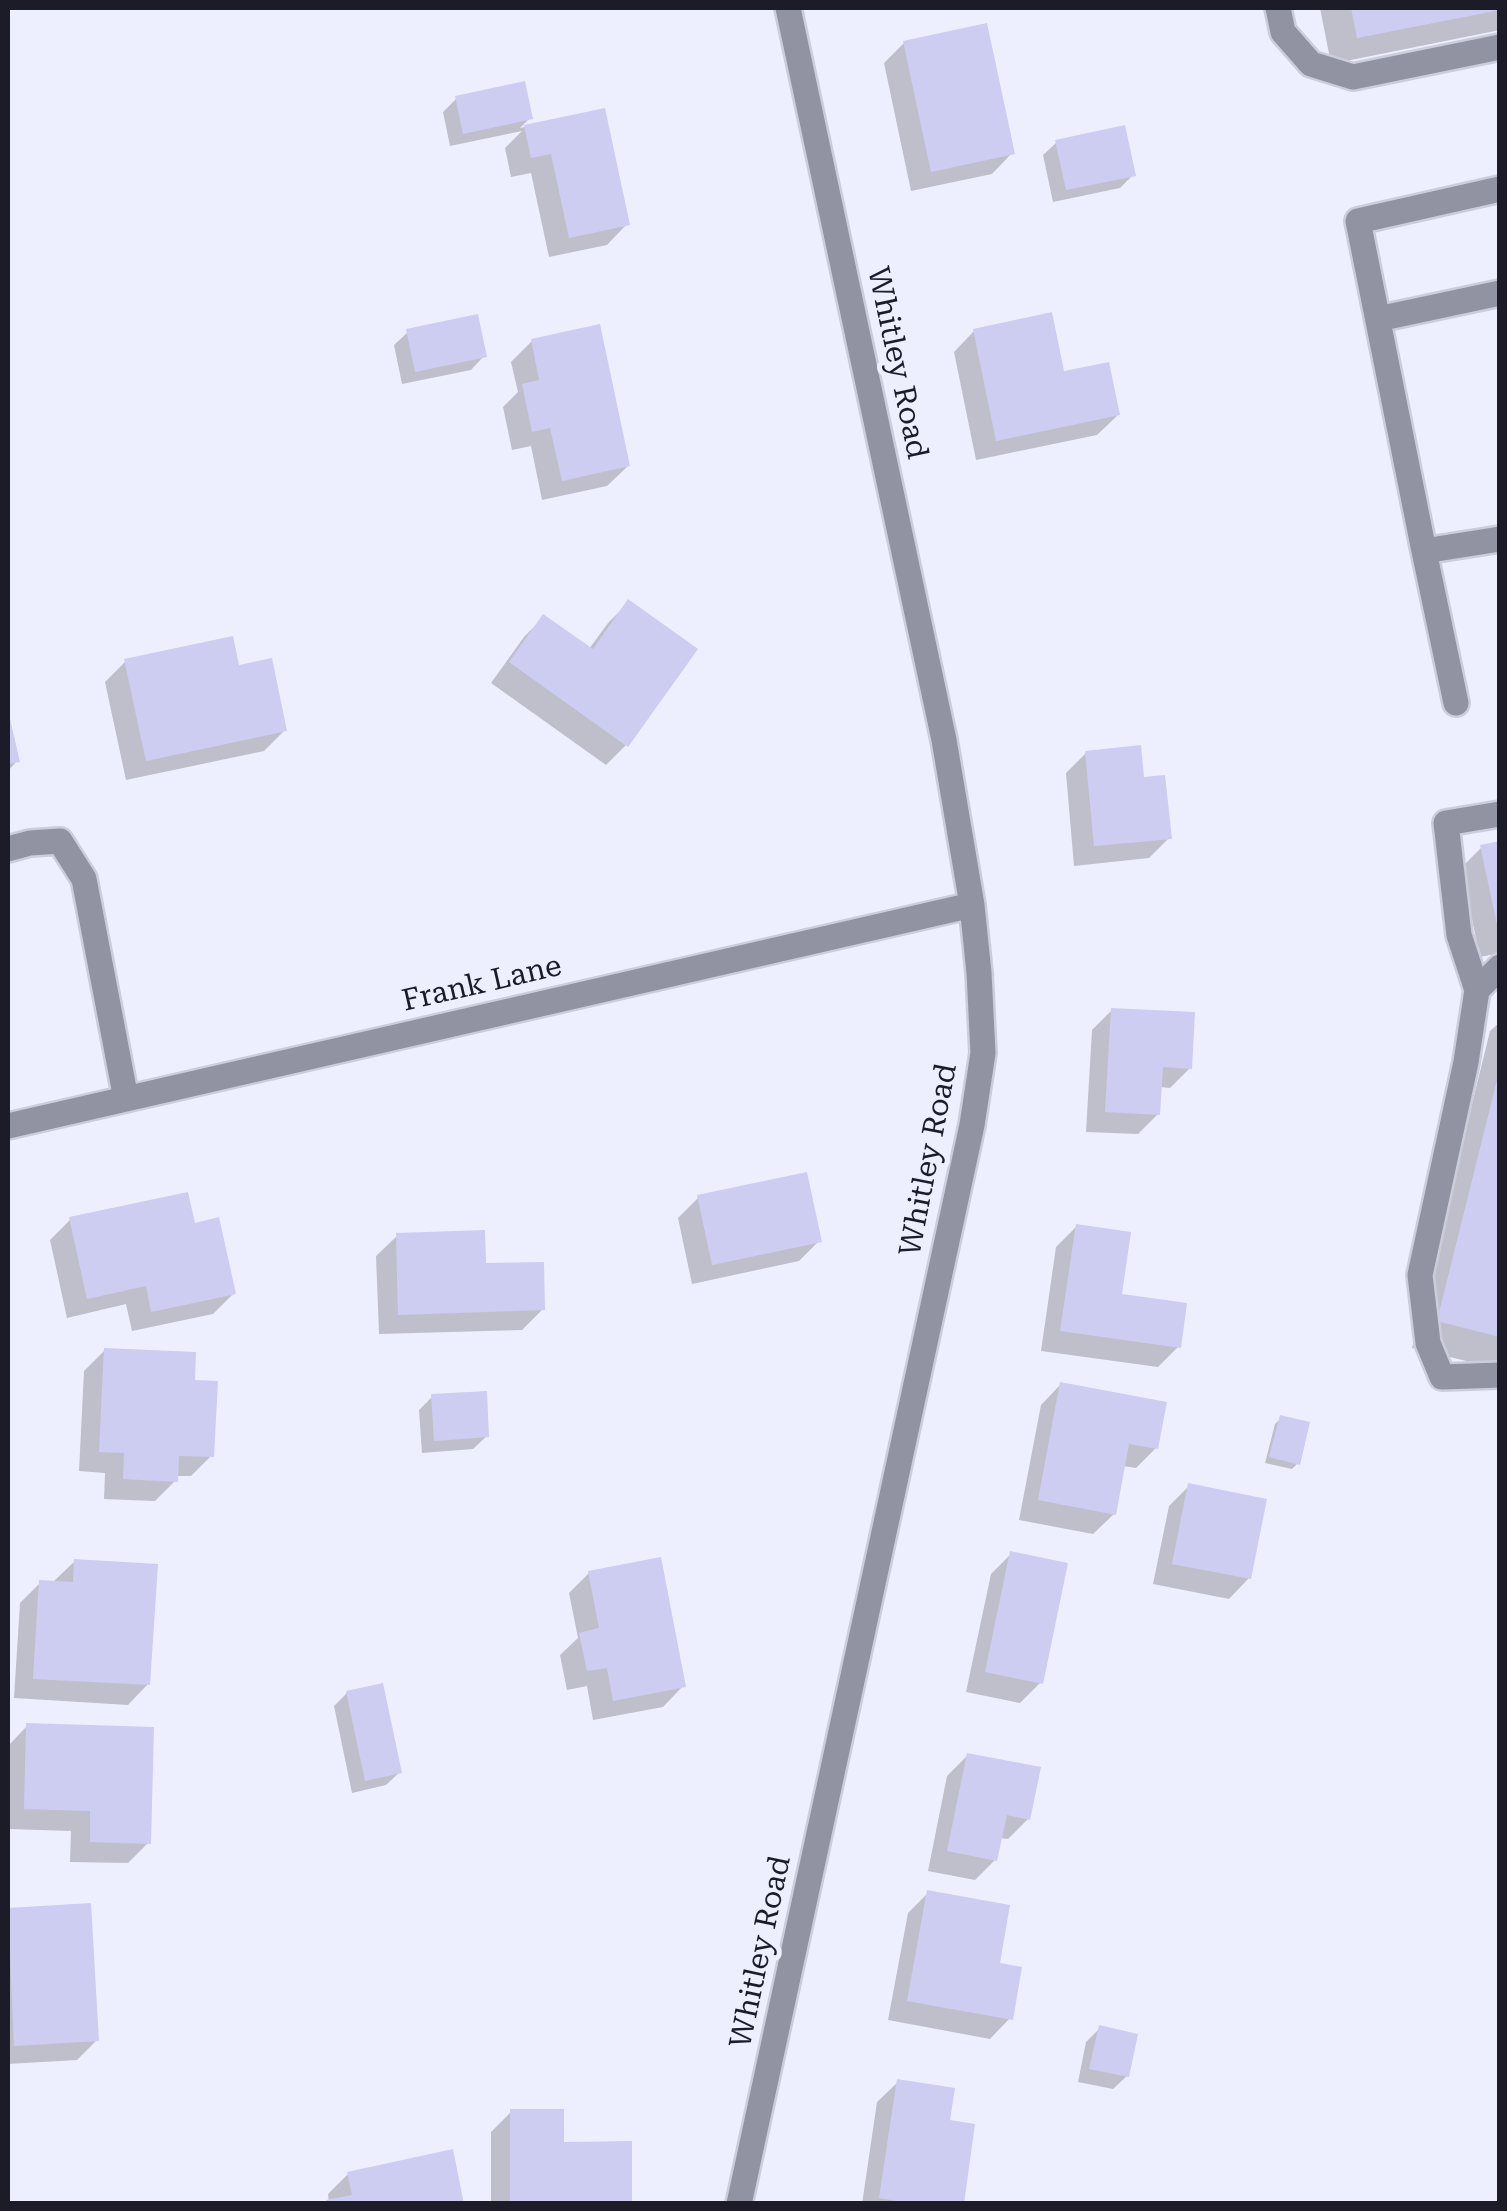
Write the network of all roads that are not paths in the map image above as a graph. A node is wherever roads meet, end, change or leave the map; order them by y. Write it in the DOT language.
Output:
graph roads {
  1 [pos="788,8"];
  2 [pos="1278,8"];
  3 [pos="1500,47"];
  4 [pos="1500,189"];
  5 [pos="1500,293"];
  6 [pos="1378,319"];
  7 [pos="1500,539"];
  8 [pos="1424,552"];
  9 [pos="1456,703"];
  10 [pos="1500,814"];
  11 [pos="8,849"];
  12 [pos="972,905"];
  13 [pos="1500,967"];
  14 [pos="1476,990"];
  15 [pos="126,1099"];
  16 [pos="8,1126"];
  17 [pos="1500,1376"];
  18 [pos="740,2204"];
  1 -- 12 [label="street, Whitley Road"];
  2 -- 3 [label="street"];
  4 -- 6 [label="street"];
  5 -- 6 [label="street"];
  6 -- 8 [label="street"];
  7 -- 8 [label="street"];
  8 -- 9 [label="street"];
  10 -- 14 [label="street"];
  11 -- 15 [label="street"];
  12 -- 15 [label="street, Frank Lane"];
  12 -- 18 [label="street, Whitley Road"];
  13 -- 14 [label="street"];
  14 -- 17 [label="street"];
  15 -- 16 [label="street, Frank Lane"];
}
